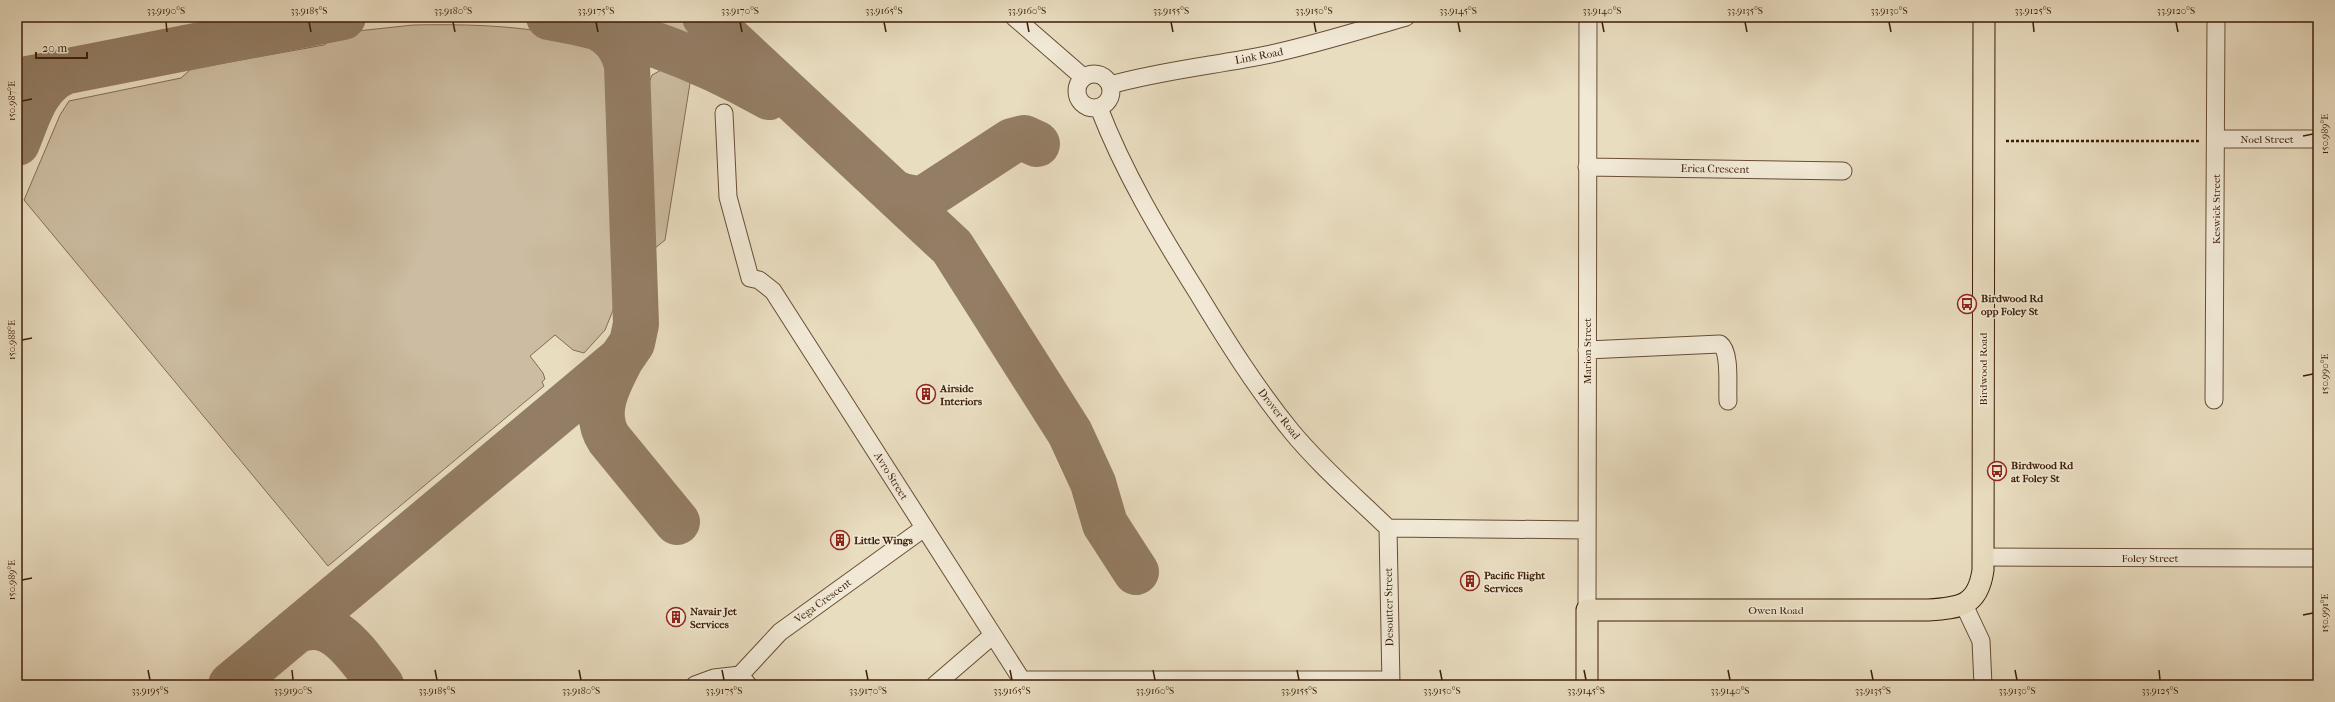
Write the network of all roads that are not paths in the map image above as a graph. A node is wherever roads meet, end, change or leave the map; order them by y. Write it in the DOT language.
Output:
graph roads {
  1 [pos="1014,17"];
  2 [pos="1406,17"];
  3 [pos="1588,17"];
  4 [pos="1984,17"];
  5 [pos="2216,17"];
  6 [pos="1083,76"];
  7 [pos="1110,85"];
  8 [pos="1099,108"];
  9 [pos="724,113"];
  10 [pos="2216,139"];
  11 [pos="2318,139"];
  12 [pos="1587,167"];
  13 [pos="1843,171"];
  14 [pos="1587,350"];
  15 [pos="2214,400"];
  16 [pos="1728,401"];
  17 [pos="924,528"];
  18 [pos="1388,528"];
  19 [pos="1586,530"];
  20 [pos="1983,557"];
  21 [pos="2318,558"];
  22 [pos="1964,605"];
  23 [pos="1587,610"];
  24 [pos="993,635"];
  25 [pos="744,680"];
  26 [pos="1023,682"];
  27 [pos="1391,682"];
  28 [pos="696,685"];
  29 [pos="935,685"];
  30 [pos="1587,685"];
  31 [pos="1982,685"];
  1 -- 6 [label="street"];
  2 -- 7 [label="street, Link Road"];
  3 -- 12 [label="street, Marion Street"];
  4 -- 20 [label="main road, Birdwood Road"];
  5 -- 10 [label="street, Keswick Street"];
  6 -- 7 [label="street"];
  6 -- 8 [label="street"];
  7 -- 8 [label="street"];
  8 -- 18 [label="street, Drover Road"];
  9 -- 17 [label="street, Avro Street"];
  10 -- 11 [label="street, Noel Street"];
  10 -- 15 [label="street, Keswick Street"];
  12 -- 13 [label="street, Erica Crescent"];
  12 -- 14 [label="street, Marion Street"];
  14 -- 16 [label="street"];
  14 -- 19 [label="street, Marion Street"];
  17 -- 24 [label="street, Avro Street"];
  17 -- 25 [label="street, Vega Crescent"];
  18 -- 19 [label="street"];
  18 -- 27 [label="street, Desoutter Street"];
  19 -- 23 [label="street, Marion Street"];
  20 -- 21 [label="street, Foley Street"];
  20 -- 22 [label="main road, Birdwood Road"];
  22 -- 23 [label="main road, Owen Road"];
  22 -- 31 [label="street"];
  23 -- 30 [label="main road, Marion Street"];
  24 -- 26 [label="street, Avro Street"];
  24 -- 29 [label="street"];
  25 -- 28 [label="street"];
  26 -- 27 [label="street"];
}
